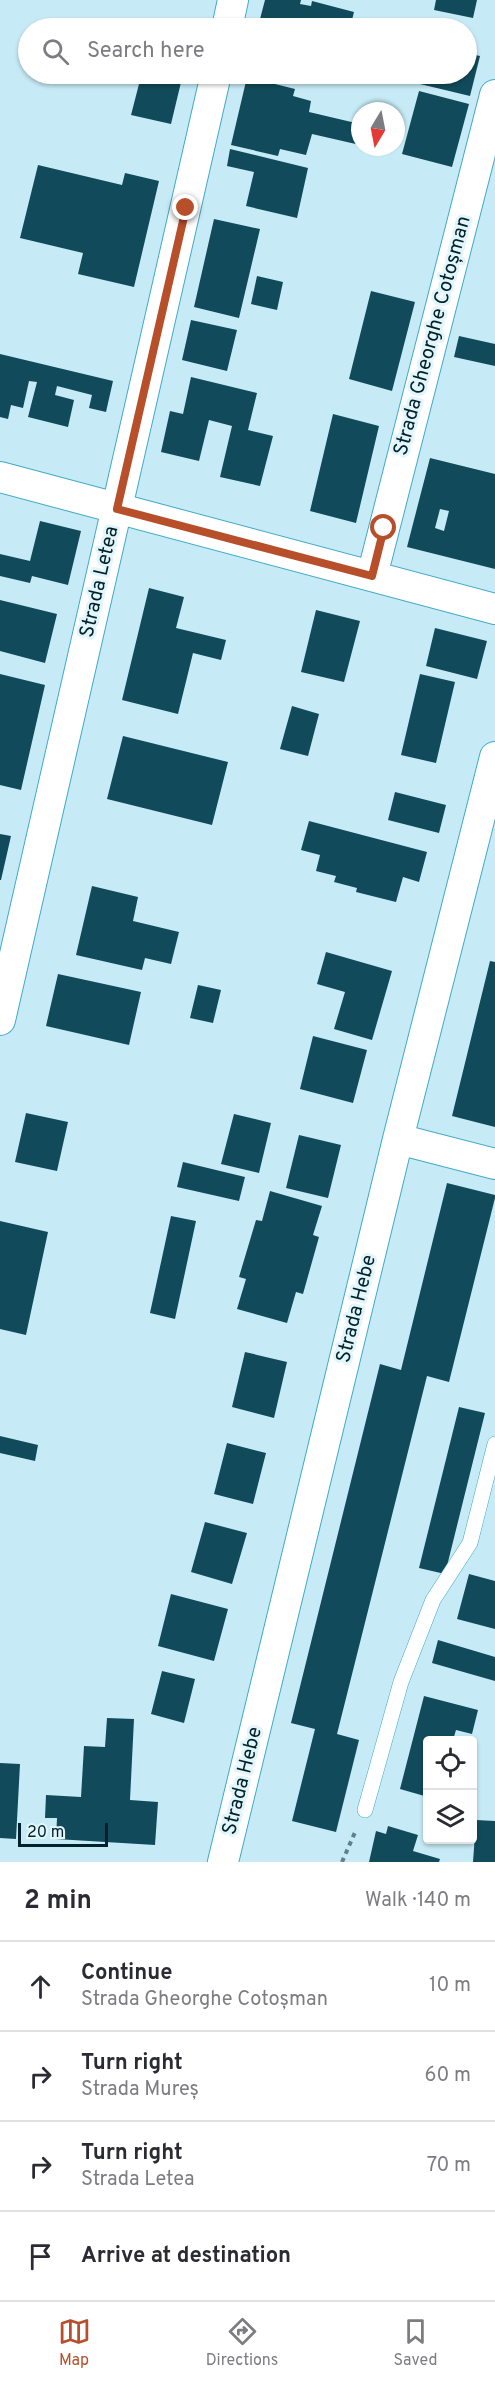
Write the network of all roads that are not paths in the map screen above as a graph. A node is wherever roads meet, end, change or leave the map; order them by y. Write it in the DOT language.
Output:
graph roads {
  1 [pos="233,0"];
  2 [pos="229,18"];
  3 [pos="214,84"];
  4 [pos="495,95"];
  5 [pos="0,477"];
  6 [pos="117,509"];
  7 [pos="372,576"];
  8 [pos="495,609"];
  9 [pos="495,757"];
  10 [pos="487,825"];
  11 [pos="0,1020"];
  12 [pos="398,1139"];
  13 [pos="495,1164"];
  14 [pos="495,1444"];
  15 [pos="365,1810"];
  16 [pos="223,1862"];
  1 -- 2 [label="street"];
  3 -- 6 [label="street, Strada Letea"];
  4 -- 7 [label="street, Strada Gheorghe Cotoșman"];
  5 -- 6 [label="street"];
  6 -- 7 [label="street"];
  6 -- 11 [label="street, Strada Letea"];
  7 -- 8 [label="street"];
  9 -- 10 [label="street, Strada Hebe"];
  10 -- 12 [label="street, Strada Hebe"];
  12 -- 13 [label="street"];
  12 -- 16 [label="street, Strada Hebe"];
  14 -- 15 [label="lane"];
}
